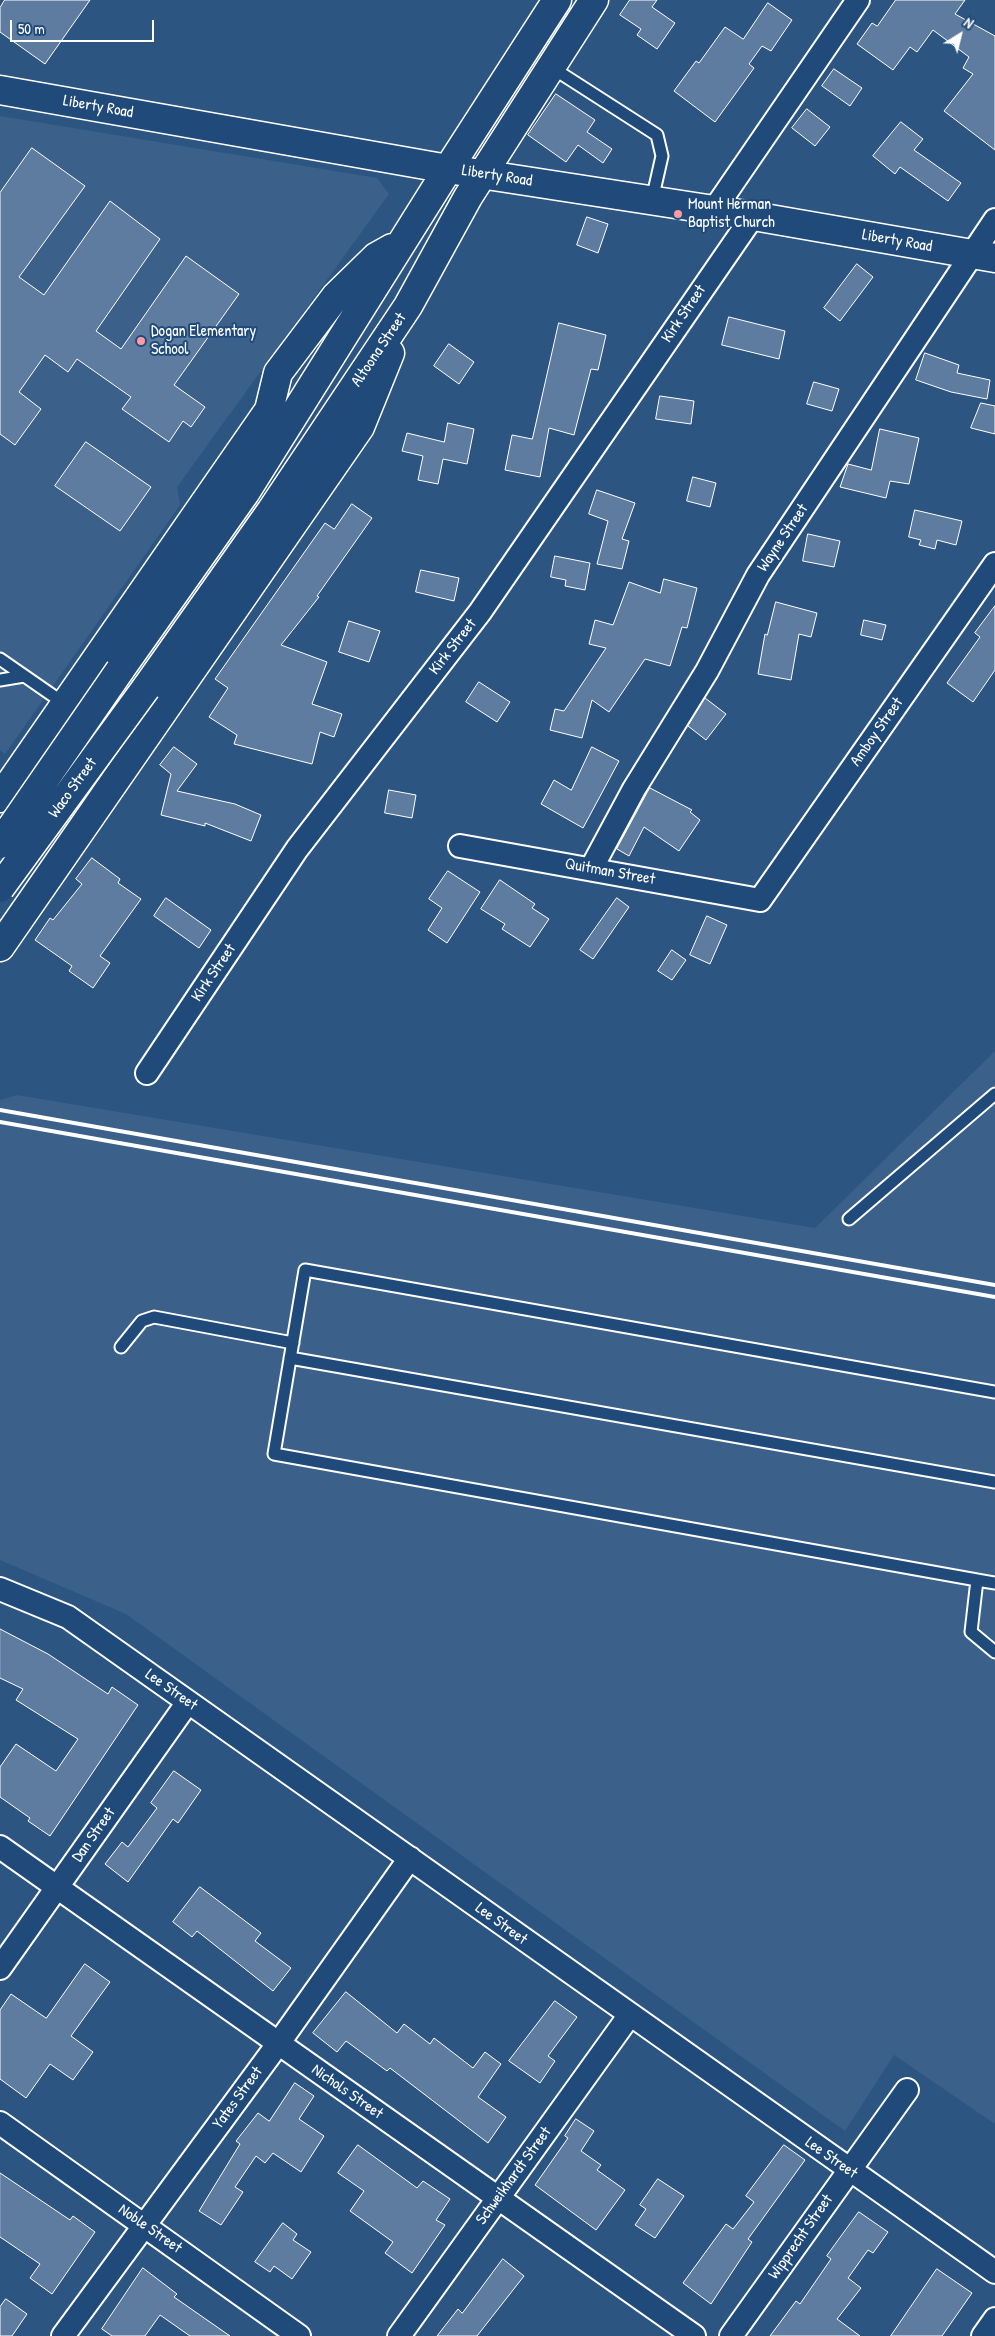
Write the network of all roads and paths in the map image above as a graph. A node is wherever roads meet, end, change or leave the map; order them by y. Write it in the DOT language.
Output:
graph roads {
  1 [pos="557,0"];
  2 [pos="594,0"];
  3 [pos="858,0"];
  4 [pos="552,67"];
  5 [pos="0,90"];
  6 [pos="448,169"];
  7 [pos="483,173"];
  8 [pos="652,200"];
  9 [pos="714,210"];
  10 [pos="753,216"];
  11 [pos="995,220"];
  12 [pos="404,241"];
  13 [pos="984,256"];
  14 [pos="408,306"];
  15 [pos="345,335"];
  16 [pos="269,410"];
  17 [pos="992,577"];
  18 [pos="0,658"];
  19 [pos="24,676"];
  20 [pos="0,680"];
  21 [pos="146,688"];
  22 [pos="65,704"];
  23 [pos="2,791"];
  24 [pos="74,838"];
  25 [pos="0,844"];
  26 [pos="460,846"];
  27 [pos="591,869"];
  28 [pos="0,888"];
  29 [pos="760,900"];
  30 [pos="0,947"];
  31 [pos="147,1073"];
  32 [pos="995,1094"];
  33 [pos="849,1219"];
  34 [pos="293,1343"];
  35 [pos="121,1347"];
  36 [pos="290,1358"];
  37 [pos="995,1392"];
  38 [pos="995,1482"];
  39 [pos="977,1580"];
  40 [pos="995,1583"];
  41 [pos="0,1589"];
  42 [pos="995,1652"];
  43 [pos="188,1702"];
  44 [pos="0,1847"];
  45 [pos="410,1858"];
  46 [pos="57,1888"];
  47 [pos="0,1968"];
  48 [pos="629,2016"];
  49 [pos="278,2044"];
  50 [pos="907,2090"];
  51 [pos="0,2123"];
  52 [pos="848,2170"];
  53 [pos="498,2199"];
  54 [pos="144,2225"];
  55 [pos="995,2272"];
  56 [pos="995,2319"];
  57 [pos="63,2336"];
  58 [pos="299,2336"];
  59 [pos="399,2336"];
  60 [pos="694,2336"];
  61 [pos="732,2336"];
  62 [pos="983,2336"];
  1 -- 6 [label="main road"];
  2 -- 4 [label="main road, Altoona Street"];
  3 -- 9 [label="street"];
  4 -- 7 [label="main road, Altoona Street"];
  4 -- 8 [label="lane"];
  5 -- 6 [label="main road, Liberty Road"];
  6 -- 7 [label="main road, Liberty Road"];
  6 -- 12 [label="main road"];
  7 -- 8 [label="main road, Liberty Road"];
  7 -- 14 [label="main road, Altoona Street"];
  8 -- 9 [label="main road, Liberty Road"];
  9 -- 10 [label="main road, Liberty Road"];
  10 -- 13 [label="main road, Liberty Road"];
  10 -- 31 [label="street, Kirk Street"];
  11 -- 13 [label="street, Wayne Street"];
  12 -- 15 [label="main road"];
  12 -- 16 [label="main road"];
  13 -- 27 [label="street, Wayne Street"];
  14 -- 21 [label="main road, Altoona Street"];
  14 -- 24 [label="main road"];
  15 -- 16 [label="main road"];
  15 -- 25 [label="main road, Waco Street, bridge"];
  16 -- 22 [label="main road"];
  17 -- 29 [label="street, Amboy Street"];
  18 -- 19 [label="lane"];
  19 -- 20 [label="lane"];
  19 -- 22 [label="lane"];
  21 -- 28 [label="main road, Waco Street, bridge"];
  22 -- 23 [label="main road"];
  23 -- 24 [label="street"];
  24 -- 30 [label="main road"];
  26 -- 27 [label="street, Quitman Street"];
  27 -- 29 [label="street, Quitman Street"];
  32 -- 33 [label="lane"];
  34 -- 35 [label="lane"];
  34 -- 36 [label="lane"];
  34 -- 37 [label="lane"];
  36 -- 38 [label="lane"];
  36 -- 39 [label="lane"];
  39 -- 40 [label="lane"];
  39 -- 42 [label="lane"];
  41 -- 43 [label="street, Lee Street"];
  43 -- 45 [label="street, Lee Street"];
  43 -- 46 [label="street, Dan Street"];
  44 -- 46 [label="street, Nichols Street"];
  45 -- 48 [label="street, Lee Street"];
  45 -- 49 [label="street, Yates Street"];
  46 -- 47 [label="street, Dan Street"];
  46 -- 49 [label="street, Nichols Street"];
  48 -- 52 [label="street, Lee Street"];
  48 -- 53 [label="street, Schweikhardt Street"];
  49 -- 53 [label="street, Nichols Street"];
  49 -- 54 [label="street, Yates Street"];
  50 -- 52 [label="street, Wipprecht Street"];
  51 -- 54 [label="street, Noble Street"];
  52 -- 55 [label="street, Lee Street"];
  52 -- 61 [label="street, Wipprecht Street"];
  53 -- 59 [label="street, Schweikhardt Street"];
  53 -- 60 [label="street, Nichols Street"];
  54 -- 57 [label="street, Yates Street"];
  54 -- 58 [label="street, Noble Street"];
  56 -- 62 [label="street"];
}
